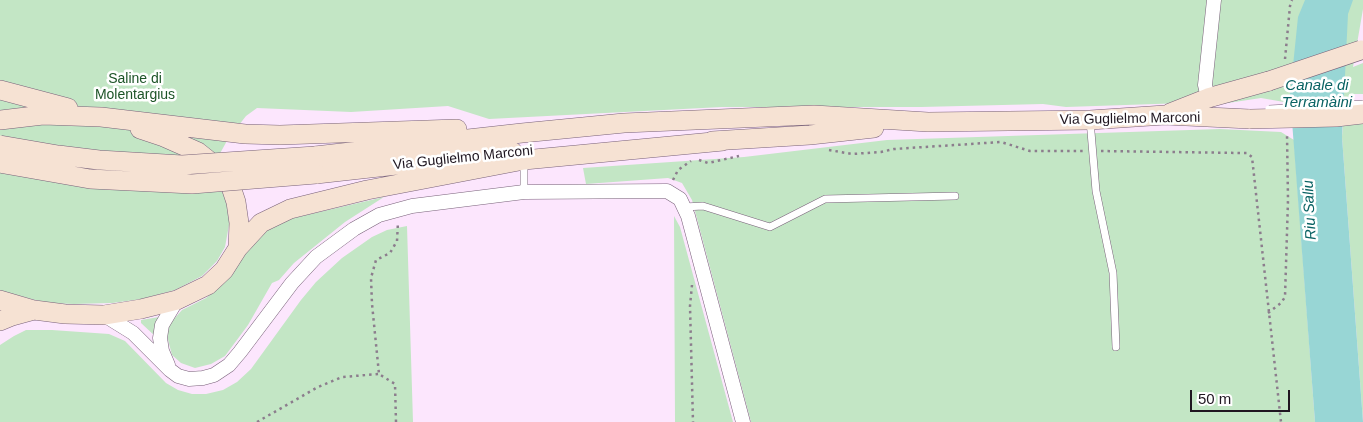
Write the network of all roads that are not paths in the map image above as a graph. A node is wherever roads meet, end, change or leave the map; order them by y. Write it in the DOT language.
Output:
graph roads {
  1 [pos="1214,0"];
  2 [pos="1362,49"];
  3 [pos="0,90"];
  4 [pos="1208,98"];
  5 [pos="1363,104"];
  6 [pos="1253,113"];
  7 [pos="1363,114"];
  8 [pos="1165,115"];
  9 [pos="101,117"];
  10 [pos="0,120"];
  11 [pos="1090,120"];
  12 [pos="928,122"];
  13 [pos="624,123"];
  14 [pos="723,141"];
  15 [pos="0,145"];
  16 [pos="524,160"];
  17 [pos="0,163"];
  18 [pos="316,165"];
  19 [pos="524,192"];
  20 [pos="955,196"];
  21 [pos="684,207"];
  22 [pos="238,248"];
  23 [pos="0,300"];
  24 [pos="177,300"];
  25 [pos="34,310"];
  26 [pos="104,315"];
  27 [pos="0,321"];
  28 [pos="1116,347"];
  29 [pos="170,370"];
  30 [pos="743,422"];
  1 -- 4 [label="street"];
  2 -- 4 [label="main road, bridge"];
  3 -- 9 [label="main road"];
  4 -- 8 [label="main road"];
  5 -- 6 [label="lane, bridge"];
  6 -- 7 [label="main road, Via Guglielmo Marconi, bridge"];
  6 -- 8 [label="main road, Via Guglielmo Marconi"];
  8 -- 11 [label="main road, Via Guglielmo Marconi"];
  9 -- 10 [label="main road"];
  9 -- 13 [label="main road"];
  9 -- 22 [label="main road"];
  11 -- 12 [label="main road, Via Guglielmo Marconi"];
  11 -- 28 [label="lane"];
  12 -- 13 [label="main road, Via Guglielmo Marconi"];
  12 -- 14 [label="main road, Via Guglielmo Marconi"];
  13 -- 18 [label="main road, Via Guglielmo Marconi"];
  14 -- 16 [label="main road"];
  14 -- 18 [label="main road, Via Guglielmo Marconi"];
  15 -- 18 [label="main road, Via Guglielmo Marconi, bridge"];
  16 -- 19 [label="lane"];
  16 -- 22 [label="main road"];
  17 -- 18 [label="main road, Via Guglielmo Marconi, bridge"];
  19 -- 21 [label="street"];
  19 -- 29 [label="street"];
  20 -- 21 [label="lane"];
  21 -- 30 [label="street"];
  22 -- 24 [label="main road"];
  23 -- 25 [label="main road"];
  24 -- 26 [label="main road"];
  24 -- 29 [label="street"];
  25 -- 26 [label="main road"];
  25 -- 27 [label="main road"];
  26 -- 29 [label="street"];
}
